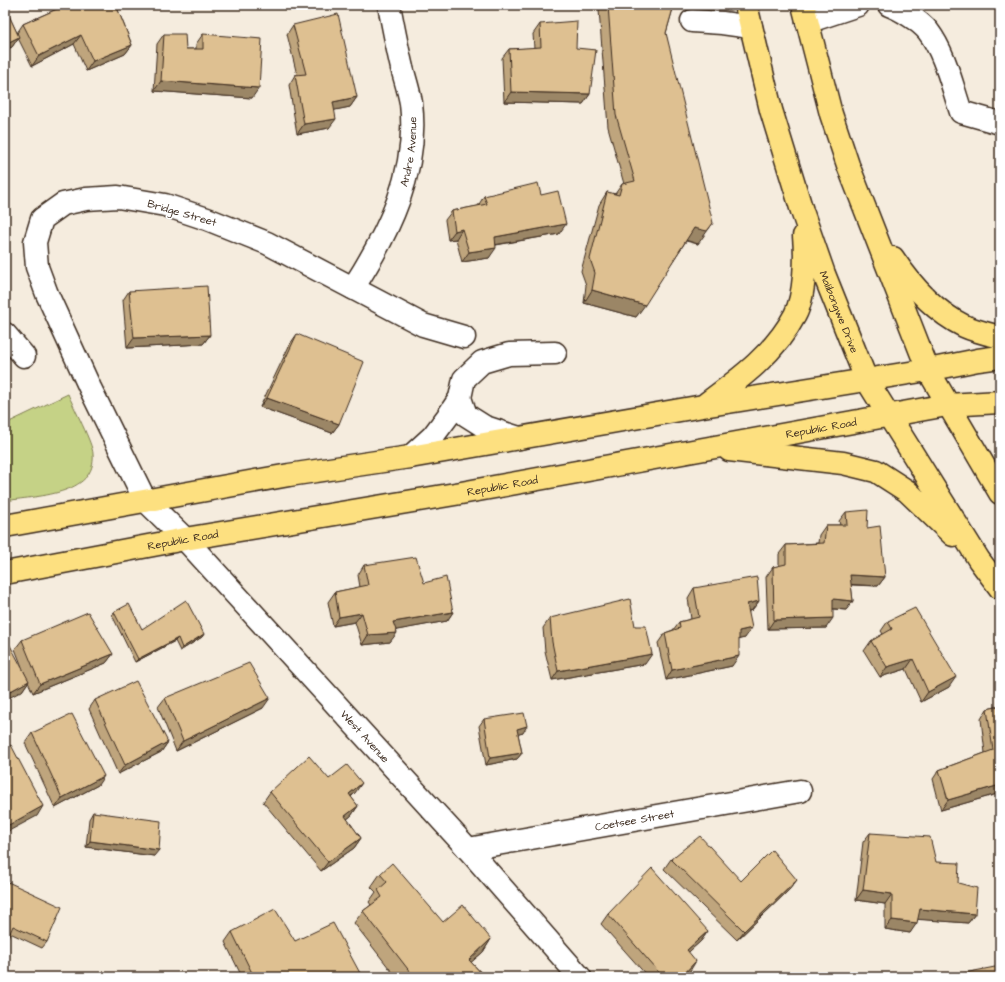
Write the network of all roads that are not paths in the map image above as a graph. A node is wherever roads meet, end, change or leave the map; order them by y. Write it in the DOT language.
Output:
graph roads {
  1 [pos="389,5"];
  2 [pos="704,5"];
  3 [pos="746,5"];
  4 [pos="858,5"];
  5 [pos="889,5"];
  6 [pos="805,14"];
  7 [pos="751,27"];
  8 [pos="1000,123"];
  9 [pos="802,211"];
  10 [pos="871,225"];
  11 [pos="353,288"];
  12 [pos="5,334"];
  13 [pos="464,337"];
  14 [pos="1000,337"];
  15 [pos="554,352"];
  16 [pos="24,356"];
  17 [pos="1000,357"];
  18 [pos="928,370"];
  19 [pos="866,379"];
  20 [pos="460,398"];
  21 [pos="1000,402"];
  22 [pos="947,405"];
  23 [pos="703,406"];
  24 [pos="888,416"];
  25 [pos="519,438"];
  26 [pos="713,448"];
  27 [pos="410,457"];
  28 [pos="1000,493"];
  29 [pos="145,500"];
  30 [pos="12,523"];
  31 [pos="185,538"];
  32 [pos="978,560"];
  33 [pos="5,573"];
  34 [pos="1000,588"];
  35 [pos="800,791"];
  36 [pos="468,849"];
  37 [pos="580,977"];
  1 -- 11 [label="street, Andre Avenue"];
  2 -- 7 [label="street"];
  3 -- 7 [label="main road, Malibongwe Drive"];
  4 -- 6 [label="street"];
  5 -- 8 [label="street"];
  6 -- 10 [label="main road"];
  7 -- 9 [label="main road, Malibongwe Drive"];
  9 -- 19 [label="main road, Malibongwe Drive"];
  9 -- 23 [label="main road"];
  10 -- 14 [label="main road"];
  10 -- 18 [label="main road"];
  11 -- 13 [label="street, Bridge Street"];
  11 -- 29 [label="street, Bridge Street"];
  12 -- 16 [label="street"];
  15 -- 20 [label="street"];
  17 -- 18 [label="main road"];
  18 -- 19 [label="main road"];
  18 -- 22 [label="main road"];
  19 -- 23 [label="main road"];
  19 -- 24 [label="main road, Malibongwe Drive"];
  20 -- 25 [label="street"];
  20 -- 27 [label="street"];
  21 -- 22 [label="main road, Republic Road"];
  22 -- 24 [label="main road, Republic Road"];
  22 -- 28 [label="main road"];
  23 -- 25 [label="main road"];
  24 -- 26 [label="main road, Republic Road"];
  24 -- 32 [label="main road, Malibongwe Drive"];
  25 -- 27 [label="main road"];
  26 -- 31 [label="main road, Republic Road"];
  26 -- 32 [label="main road"];
  27 -- 29 [label="main road"];
  29 -- 30 [label="main road"];
  29 -- 31 [label="street, West Avenue"];
  31 -- 33 [label="main road, Republic Road"];
  31 -- 36 [label="street, West Avenue"];
  32 -- 34 [label="main road, Malibongwe Drive"];
  35 -- 36 [label="street, Coetsee Street"];
  36 -- 37 [label="street, West Avenue"];
}
